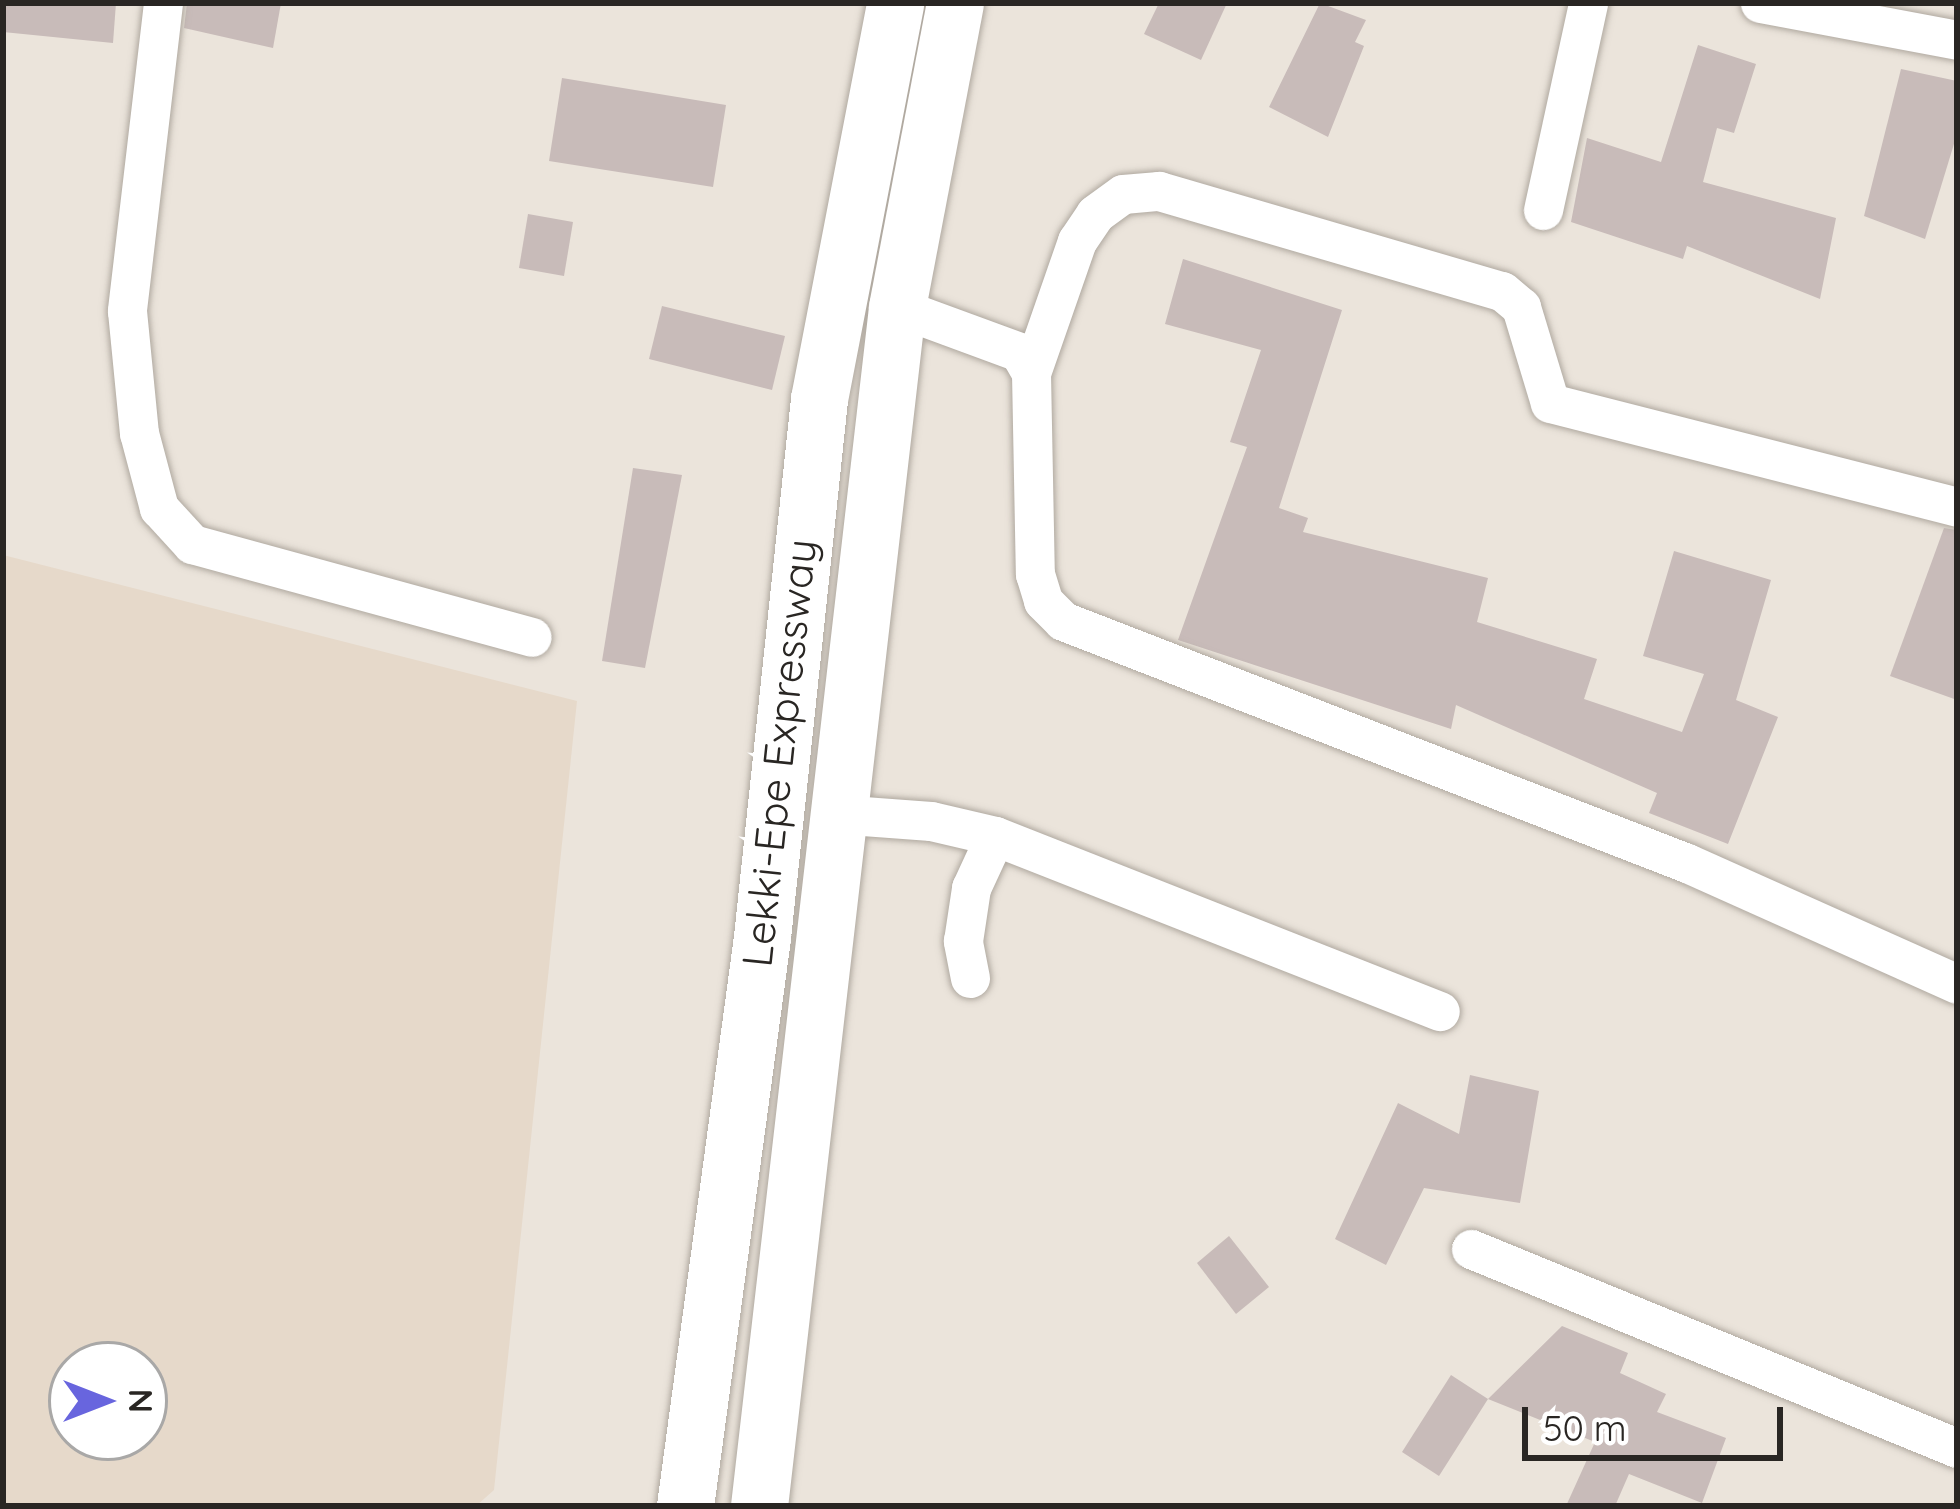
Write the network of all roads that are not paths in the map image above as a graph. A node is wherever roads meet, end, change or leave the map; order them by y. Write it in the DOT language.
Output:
graph roads {
  1 [pos="163,3"];
  2 [pos="896,3"];
  3 [pos="956,3"];
  4 [pos="1588,3"];
  5 [pos="1760,3"];
  6 [pos="1957,40"];
  7 [pos="1543,210"];
  8 [pos="897,308"];
  9 [pos="1031,373"];
  10 [pos="1957,508"];
  11 [pos="531,637"];
  12 [pos="836,814"];
  13 [pos="995,836"];
  14 [pos="970,978"];
  15 [pos="1957,984"];
  16 [pos="1440,1011"];
  17 [pos="1471,1249"];
  18 [pos="1957,1448"];
  19 [pos="685,1506"];
  20 [pos="759,1506"];
  1 -- 11 [label="street"];
  2 -- 19 [label="highway, Lekki-Epe Expressway"];
  3 -- 8 [label="highway, Lekki-Epe Expressway"];
  4 -- 7 [label="street"];
  5 -- 6 [label="street"];
  8 -- 9 [label="street"];
  8 -- 12 [label="highway, Lekki-Epe Expressway"];
  9 -- 10 [label="street"];
  9 -- 15 [label="street"];
  12 -- 13 [label="street"];
  12 -- 20 [label="highway, Lekki-Epe Expressway"];
  13 -- 14 [label="street"];
  13 -- 16 [label="street"];
  17 -- 18 [label="street"];
}
